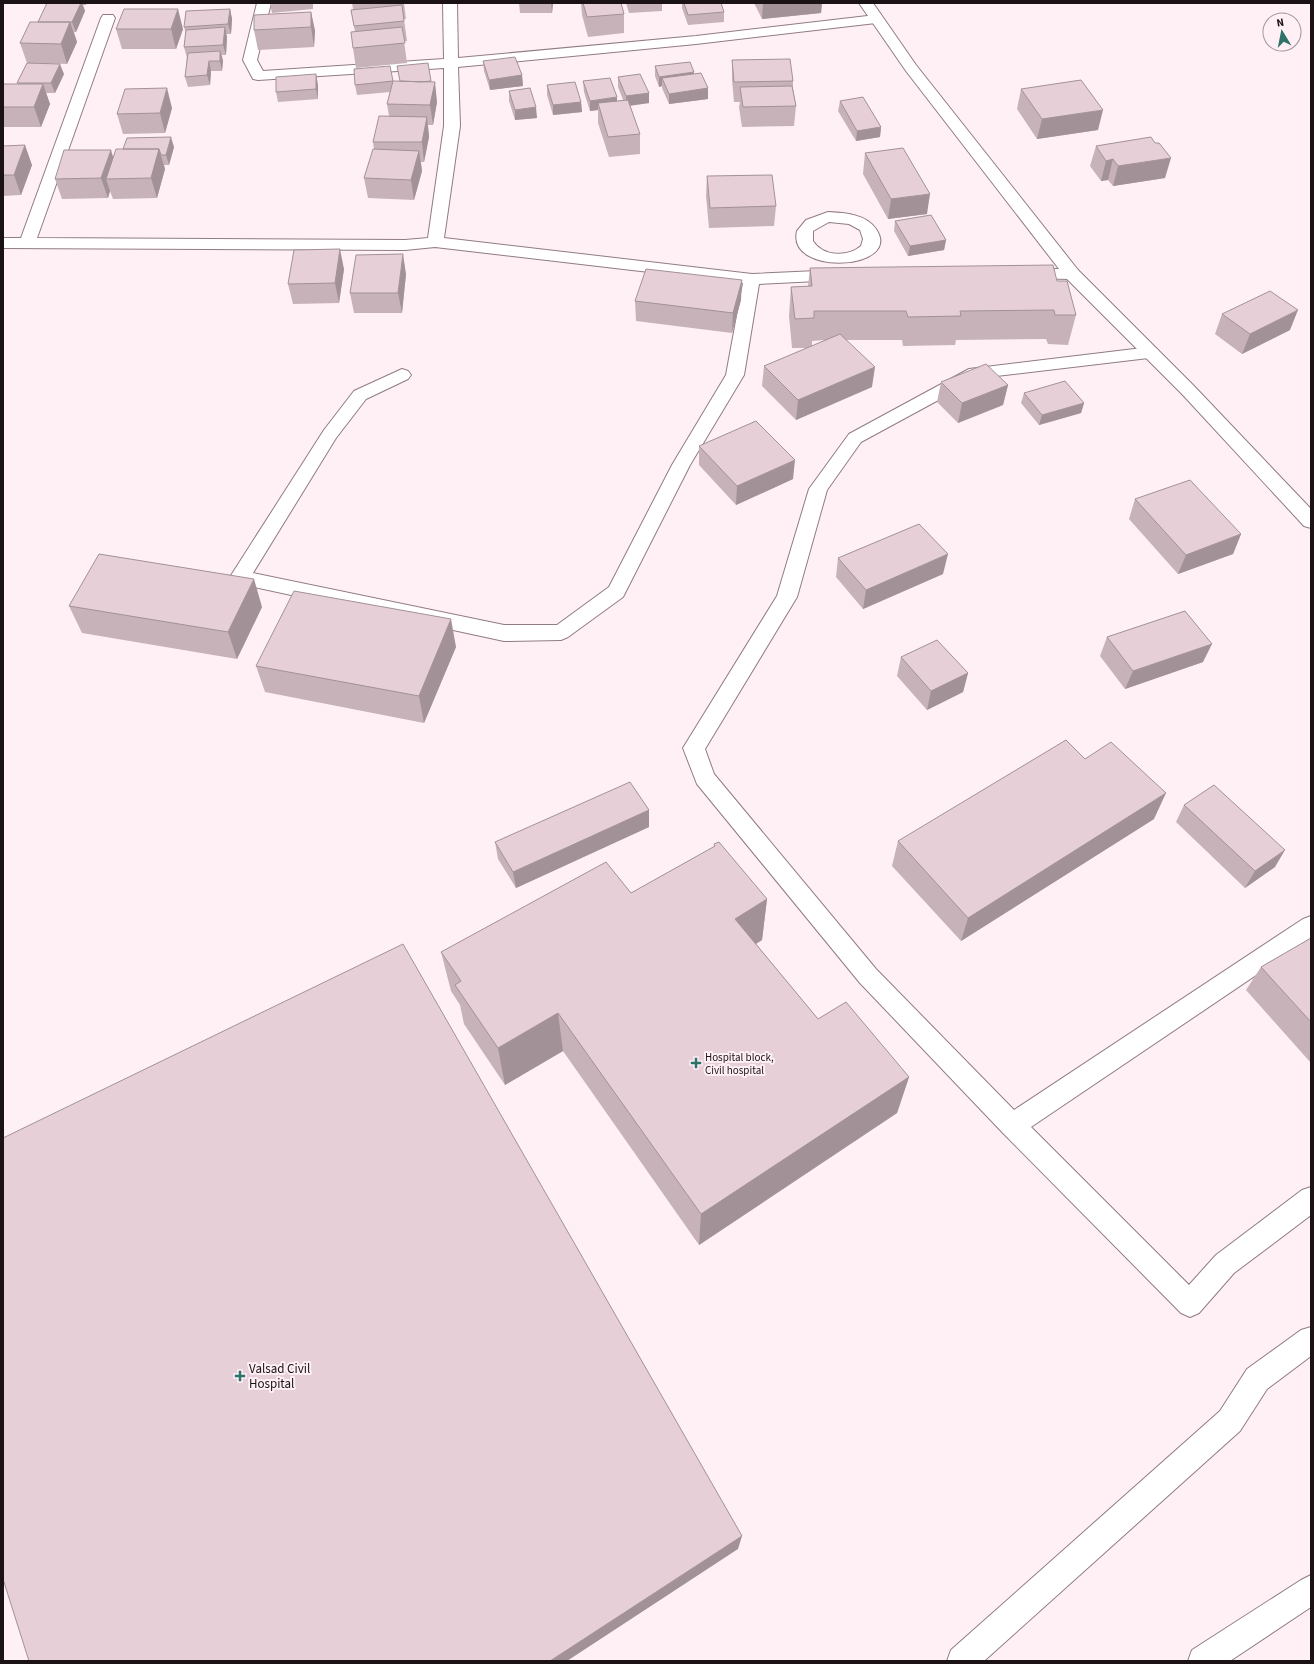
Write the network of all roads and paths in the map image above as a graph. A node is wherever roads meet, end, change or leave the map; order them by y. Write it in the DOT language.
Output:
graph roads {
  1 [pos="264,3"];
  2 [pos="450,3"];
  3 [pos="866,3"];
  4 [pos="108,18"];
  5 [pos="876,19"];
  6 [pos="450,63"];
  7 [pos="435,242"];
  8 [pos="3,243"];
  9 [pos="27,243"];
  10 [pos="855,274"];
  11 [pos="1010,274"];
  12 [pos="1072,274"];
  13 [pos="752,279"];
  14 [pos="1151,353"];
  15 [pos="402,375"];
  16 [pos="1311,521"];
  17 [pos="1311,926"];
  18 [pos="1012,1125"];
  19 [pos="1311,1199"];
  20 [pos="1311,1340"];
  21 [pos="1311,1590"];
  22 [pos="962,1661"];
  23 [pos="1203,1661"];
  1 -- 6 [label="street"];
  2 -- 6 [label="street"];
  3 -- 5 [label="street"];
  4 -- 9 [label="street"];
  5 -- 6 [label="street"];
  5 -- 12 [label="street"];
  6 -- 7 [label="street"];
  7 -- 9 [label="street"];
  7 -- 13 [label="street"];
  8 -- 9 [label="street"];
  10 -- 13 [label="street"];
  11 -- 12 [label="street"];
  12 -- 14 [label="street"];
  13 -- 15 [label="street"];
  14 -- 16 [label="street"];
  14 -- 18 [label="street"];
  17 -- 18 [label="street"];
  18 -- 19 [label="street"];
  20 -- 22 [label="street"];
  21 -- 23 [label="street"];
}
